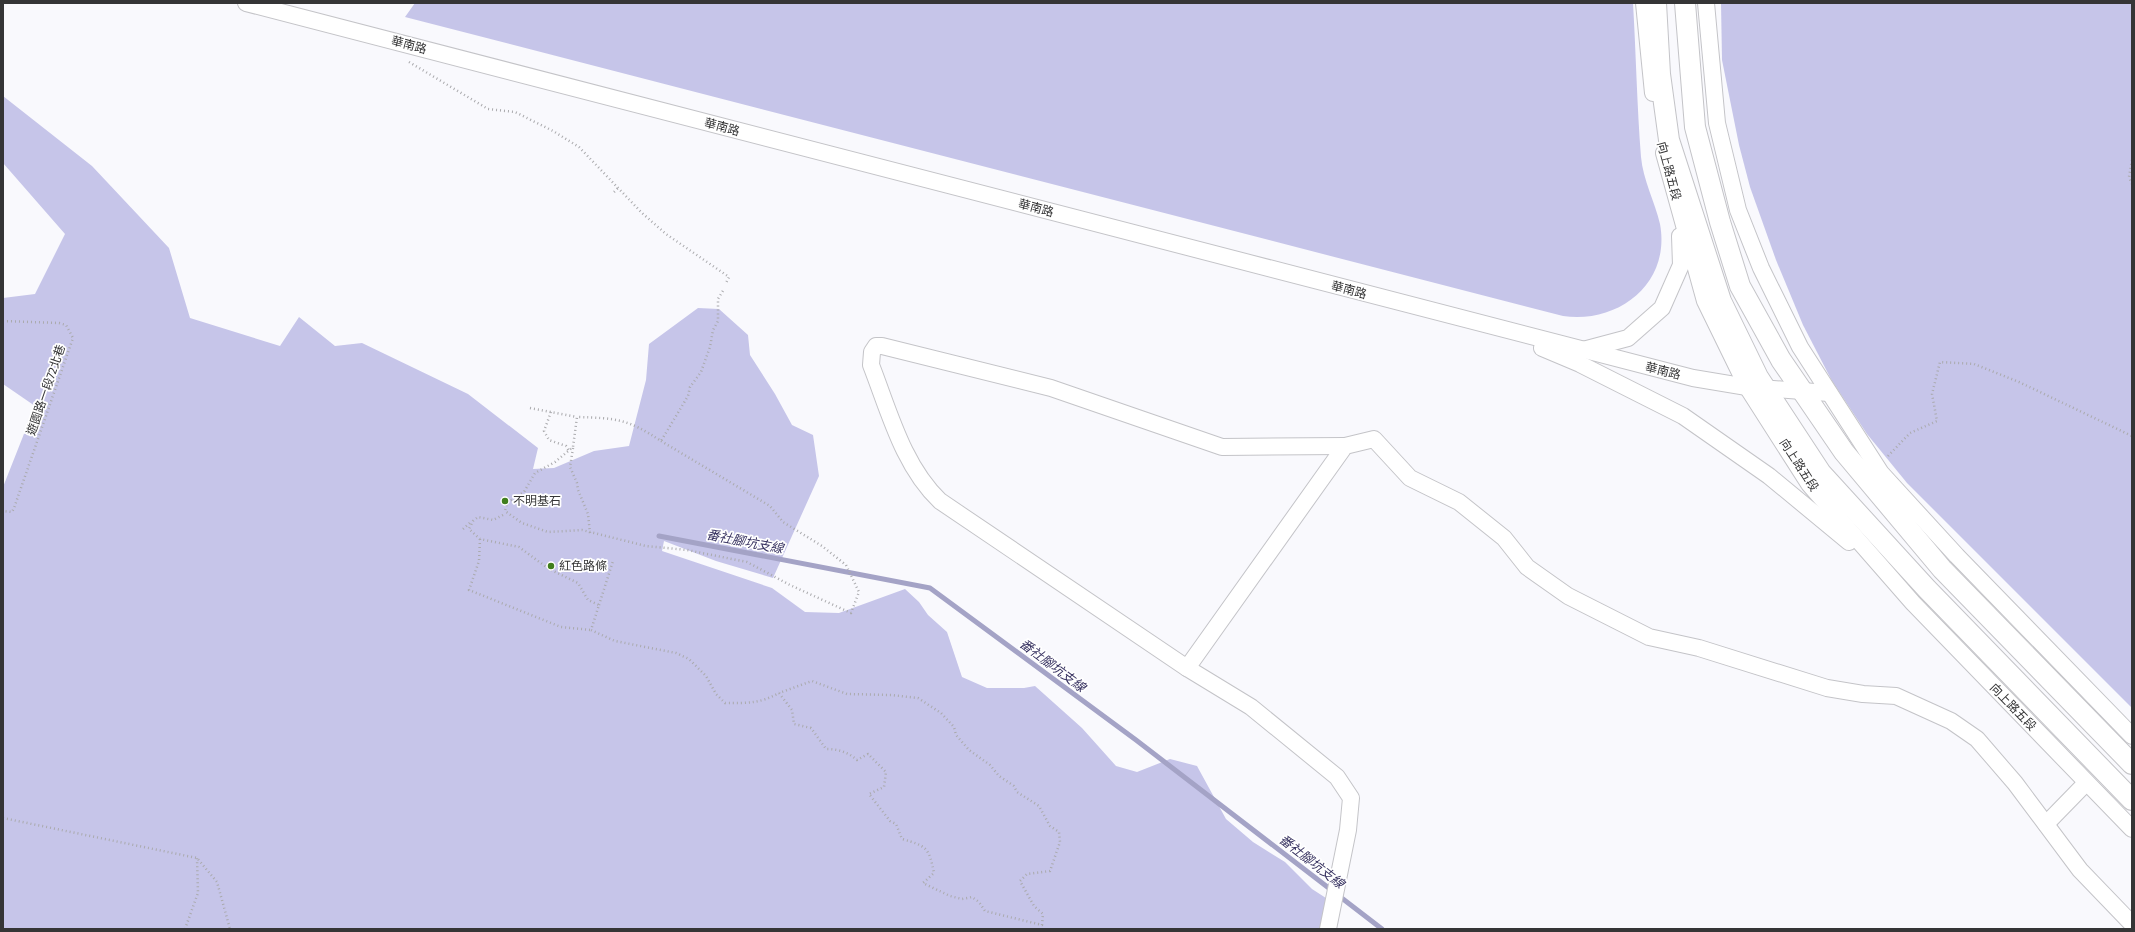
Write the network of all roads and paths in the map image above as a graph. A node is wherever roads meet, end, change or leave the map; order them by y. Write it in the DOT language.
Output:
graph roads {
  1 [pos="246,3"];
  2 [pos="1644,3"];
  3 [pos="1656,3"];
  4 [pos="1685,3"];
  5 [pos="1706,3"];
  6 [pos="515,112"];
  7 [pos="2132,160"];
  8 [pos="2132,184"];
  9 [pos="620,189"];
  10 [pos="614,192"];
  11 [pos="1678,208"];
  12 [pos="726,283"];
  13 [pos="724,289"];
  14 [pos="3,321"];
  15 [pos="1489,326"];
  16 [pos="1581,350"];
  17 [pos="1756,387"];
  18 [pos="1802,391"];
  19 [pos="1829,393"];
  20 [pos="530,408"];
  21 [pos="550,412"];
  22 [pos="576,417"];
  23 [pos="2132,436"];
  24 [pos="661,441"];
  25 [pos="1345,446"];
  26 [pos="573,447"];
  27 [pos="569,451"];
  28 [pos="1869,454"];
  29 [pos="3,511"];
  30 [pos="503,515"];
  31 [pos="473,521"];
  32 [pos="463,529"];
  33 [pos="590,533"];
  34 [pos="480,539"];
  35 [pos="613,561"];
  36 [pos="1885,571"];
  37 [pos="598,605"];
  38 [pos="591,630"];
  39 [pos="1187,668"];
  40 [pos="779,693"];
  41 [pos="2132,736"];
  42 [pos="2132,764"];
  43 [pos="2086,783"];
  44 [pos="2132,800"];
  45 [pos="3,818"];
  46 [pos="2046,824"];
  47 [pos="2132,829"];
  48 [pos="197,858"];
  49 [pos="2132,924"];
  50 [pos="185,929"];
  51 [pos="230,929"];
  52 [pos="1328,929"];
  1 -- 15 [label="street, 華南路"];
  2 -- 11 [label="street, 向上路五段"];
  3 -- 17 [label="main road, 向上路五段"];
  4 -- 18 [label="main road"];
  5 -- 19 [label="street"];
  6 -- 9 [label="path"];
  7 -- 8 [label="path"];
  9 -- 10 [label="path"];
  9 -- 12 [label="path"];
  11 -- 16 [label="street"];
  11 -- 17 [label="street, 向上路五段"];
  13 -- 24 [label="path"];
  14 -- 29 [label="path, 遊園路一段72北巷"];
  15 -- 16 [label="street, 華南路"];
  15 -- 36 [label="street"];
  16 -- 17 [label="street, 華南路"];
  17 -- 18 [label="street, 華南路"];
  17 -- 36 [label="street, 向上路五段"];
  17 -- 44 [label="main road, 向上路五段"];
  18 -- 19 [label="street, 華南路"];
  18 -- 42 [label="main road"];
  19 -- 28 [label="street"];
  20 -- 21 [label="path"];
  21 -- 22 [label="path"];
  21 -- 27 [label="path"];
  22 -- 24 [label="path"];
  22 -- 26 [label="path"];
  23 -- 28 [label="path"];
  24 -- 33 [label="path"];
  25 -- 39 [label="street"];
  25 -- 39 [label="street"];
  25 -- 46 [label="street"];
  26 -- 27 [label="path"];
  26 -- 33 [label="path"];
  27 -- 33 [label="path"];
  28 -- 41 [label="street"];
  30 -- 31 [label="path"];
  31 -- 32 [label="path"];
  31 -- 34 [label="path"];
  34 -- 37 [label="path"];
  34 -- 38 [label="path"];
  35 -- 37 [label="path"];
  36 -- 43 [label="street, 向上路五段"];
  37 -- 38 [label="path"];
  38 -- 40 [label="path"];
  39 -- 52 [label="street"];
  40 -- 40 [label="path"];
  43 -- 46 [label="street"];
  43 -- 47 [label="street, 向上路五段"];
  45 -- 48 [label="path"];
  46 -- 49 [label="street"];
  48 -- 50 [label="path"];
  48 -- 51 [label="path"];
}
